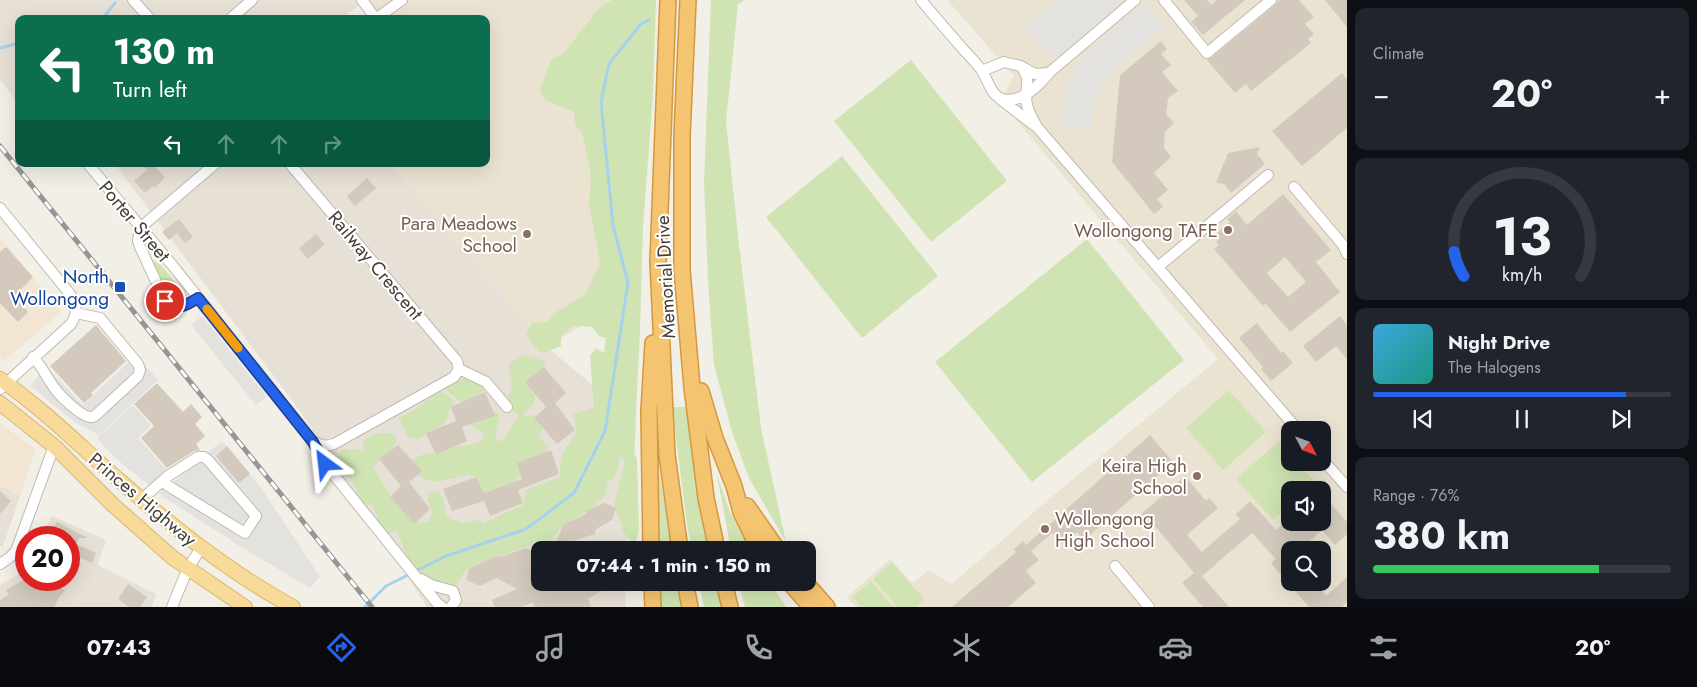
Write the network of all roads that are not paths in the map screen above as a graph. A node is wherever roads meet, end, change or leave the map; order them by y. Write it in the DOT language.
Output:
graph roads {
  1 [pos="133,0"];
  2 [pos="252,0"];
  3 [pos="362,0"];
  4 [pos="402,0"];
  5 [pos="668,0"];
  6 [pos="688,0"];
  7 [pos="921,0"];
  8 [pos="1135,0"];
  9 [pos="1164,0"];
  10 [pos="1271,0"];
  11 [pos="146,15"];
  12 [pos="235,15"];
  13 [pos="376,15"];
  14 [pos="383,15"];
  15 [pos="1021,66"];
  16 [pos="982,71"];
  17 [pos="1049,73"];
  18 [pos="1026,95"];
  19 [pos="997,96"];
  20 [pos="1037,127"];
  21 [pos="90,167"];
  22 [pos="211,167"];
  23 [pos="293,167"];
  24 [pos="1268,175"];
  25 [pos="1294,187"];
  26 [pos="0,208"];
  27 [pos="140,228"];
  28 [pos="1347,254"];
  29 [pos="658,262"];
  30 [pos="1158,267"];
  31 [pos="198,298"];
  32 [pos="76,312"];
  33 [pos="685,320"];
  34 [pos="33,357"];
  35 [pos="459,369"];
  36 [pos="2,384"];
  37 [pos="0,403"];
  38 [pos="507,407"];
  39 [pos="1290,421"];
  40 [pos="313,442"];
  41 [pos="54,446"];
  42 [pos="1331,469"];
  43 [pos="162,482"];
  44 [pos="734,486"];
  45 [pos="1347,487"];
  46 [pos="142,499"];
  47 [pos="651,541"];
  48 [pos="679,541"];
  49 [pos="715,541"];
  50 [pos="756,541"];
  51 [pos="770,541"];
  52 [pos="201,548"];
  53 [pos="0,564"];
  54 [pos="1115,566"];
  55 [pos="188,568"];
  56 [pos="414,574"];
  57 [pos="652,591"];
  58 [pos="687,591"];
  59 [pos="726,591"];
  60 [pos="797,591"];
  61 [pos="812,591"];
  62 [pos="172,607"];
  63 [pos="246,607"];
  64 [pos="293,607"];
  65 [pos="442,607"];
  66 [pos="451,607"];
  67 [pos="652,607"];
  68 [pos="690,607"];
  69 [pos="730,607"];
  70 [pos="811,607"];
  71 [pos="827,607"];
  72 [pos="1150,607"];
  1 -- 11 [label="street"];
  2 -- 12 [label="street"];
  3 -- 13 [label="street"];
  4 -- 14 [label="street"];
  5 -- 29 [label="highway, Memorial Drive"];
  6 -- 33 [label="highway, Memorial Drive"];
  7 -- 16 [label="street"];
  8 -- 17 [label="street"];
  9 -- 10 [label="street"];
  15 -- 16 [label="street"];
  15 -- 17 [label="street"];
  15 -- 18 [label="street"];
  16 -- 19 [label="street"];
  17 -- 18 [label="street"];
  18 -- 19 [label="street"];
  18 -- 20 [label="street"];
  19 -- 20 [label="street"];
  20 -- 30 [label="street"];
  21 -- 27 [label="street, Porter Street"];
  22 -- 27 [label="street"];
  23 -- 35 [label="street, Railway Crescent"];
  24 -- 30 [label="street"];
  25 -- 28 [label="street"];
  26 -- 32 [label="street"];
  27 -- 31 [label="street, Porter Street"];
  27 -- 31 [label="street"];
  29 -- 47 [label="highway"];
  29 -- 48 [label="highway, Memorial Drive"];
  30 -- 39 [label="street"];
  31 -- 40 [label="street, Porter Street"];
  32 -- 34 [label="street"];
  32 -- 34 [label="street"];
  33 -- 44 [label="highway"];
  33 -- 49 [label="highway, Memorial Drive"];
  34 -- 36 [label="street"];
  35 -- 38 [label="street"];
  35 -- 40 [label="street"];
  36 -- 46 [label="main road, Princes Highway"];
  37 -- 41 [label="main road, Princes Highway"];
  40 -- 56 [label="street, Porter Street"];
  41 -- 53 [label="street"];
  41 -- 55 [label="main road, Princes Highway"];
  42 -- 45 [label="street"];
  43 -- 43 [label="street"];
  43 -- 46 [label="street"];
  44 -- 50 [label="highway"];
  44 -- 51 [label="highway"];
  46 -- 52 [label="main road, Princes Highway"];
  52 -- 55 [label="street"];
  52 -- 64 [label="main road, Princes Highway"];
  54 -- 72 [label="street"];
  55 -- 62 [label="street"];
  55 -- 63 [label="main road, Princes Highway"];
  56 -- 65 [label="street, Porter Street"];
  56 -- 66 [label="street"];
  57 -- 67 [label="highway"];
  58 -- 68 [label="highway"];
  59 -- 69 [label="highway"];
  60 -- 70 [label="highway"];
  61 -- 71 [label="highway"];
}
